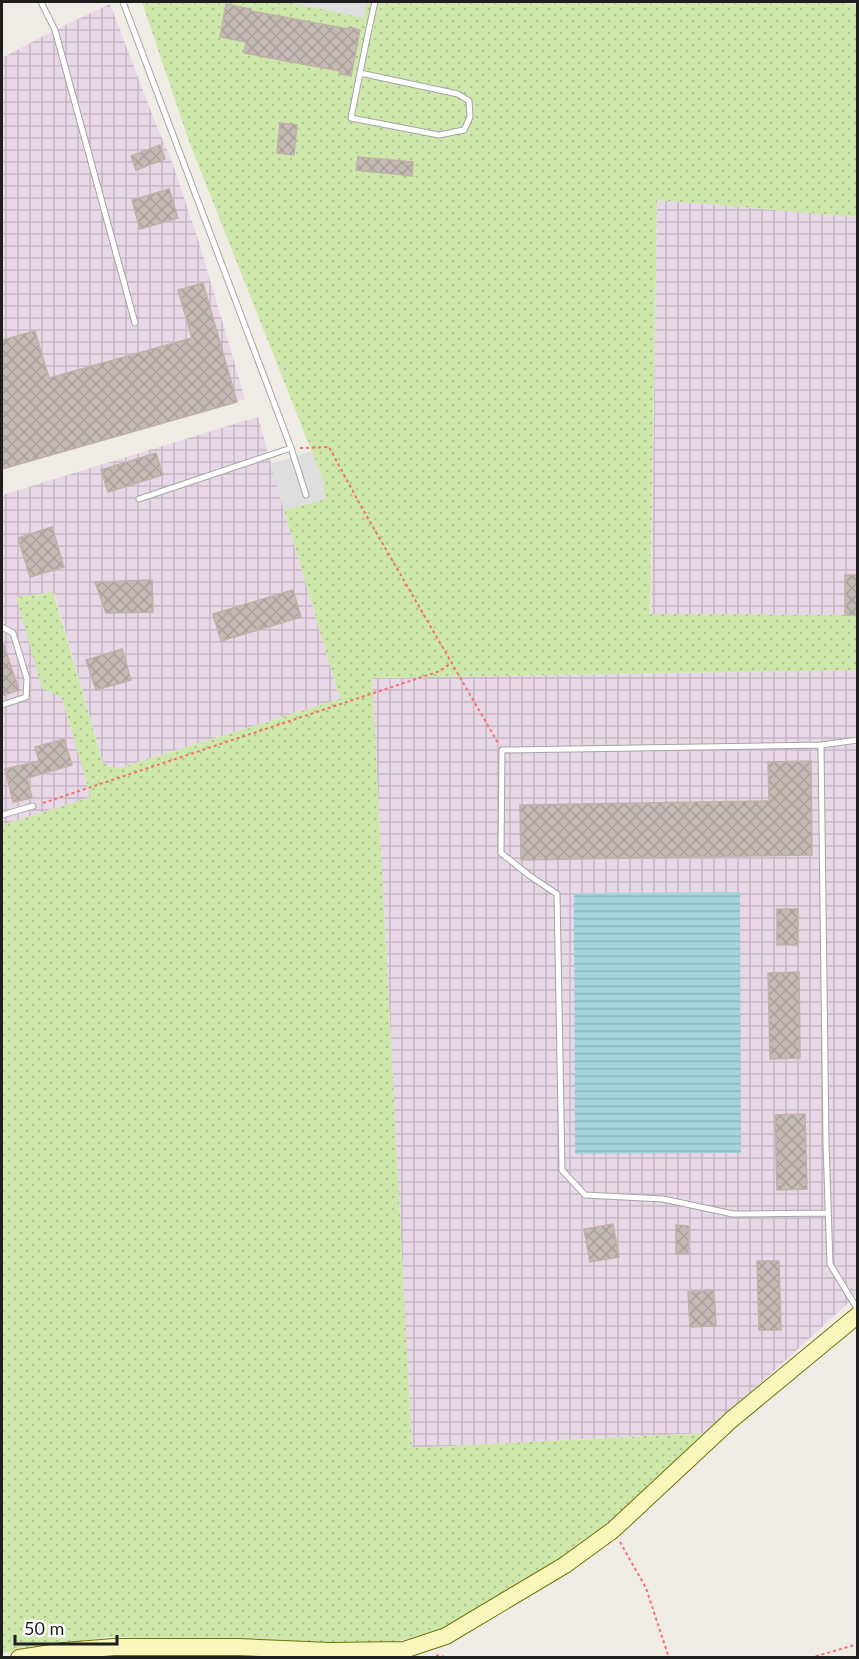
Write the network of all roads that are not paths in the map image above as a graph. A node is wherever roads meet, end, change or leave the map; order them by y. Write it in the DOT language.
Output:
graph roads {
  1 [pos="41,2"];
  2 [pos="123,2"];
  3 [pos="375,2"];
  4 [pos="360,73"];
  5 [pos="135,323"];
  6 [pos="291,448"];
  7 [pos="306,495"];
  8 [pos="140,499"];
  9 [pos="2,627"];
  10 [pos="2,705"];
  11 [pos="858,740"];
  12 [pos="821,745"];
  13 [pos="33,806"];
  14 [pos="2,815"];
  15 [pos="828,1213"];
  16 [pos="858,1310"];
  17 [pos="858,1315"];
  18 [pos="19,1658"];
  1 -- 5 [label="lane"];
  2 -- 6 [label="lane"];
  3 -- 4 [label="lane"];
  4 -- 4 [label="lane"];
  6 -- 7 [label="lane"];
  6 -- 8 [label="lane"];
  9 -- 10 [label="lane"];
  11 -- 12 [label="lane"];
  12 -- 15 [label="lane"];
  12 -- 15 [label="lane"];
  13 -- 14 [label="lane"];
  15 -- 16 [label="lane"];
  17 -- 18 [label="street"];
}
